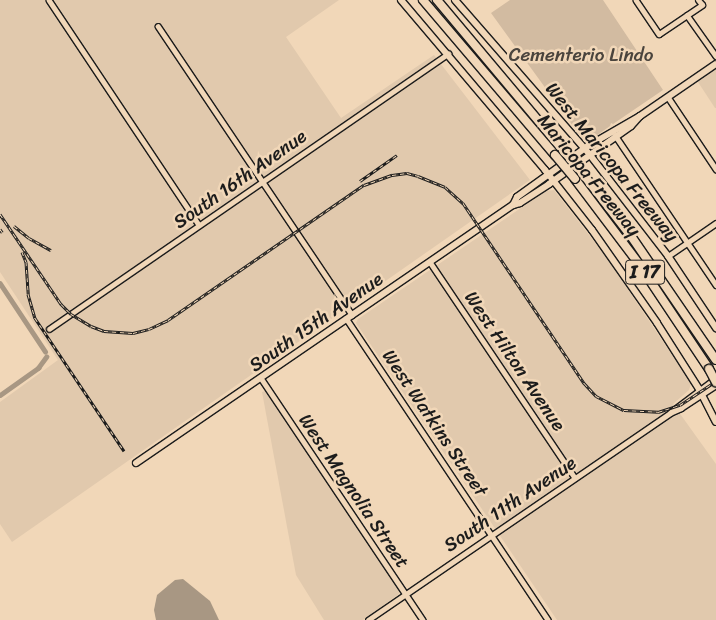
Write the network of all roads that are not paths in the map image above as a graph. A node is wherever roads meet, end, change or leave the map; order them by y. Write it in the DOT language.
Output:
graph roads {
  1 [pos="50,0"];
  2 [pos="401,0"];
  3 [pos="417,0"];
  4 [pos="423,0"];
  5 [pos="437,0"];
  6 [pos="444,0"];
  7 [pos="455,0"];
  8 [pos="636,0"];
  9 [pos="698,0"];
  10 [pos="687,15"];
  11 [pos="440,21"];
  12 [pos="457,23"];
  13 [pos="158,26"];
  14 [pos="448,54"];
  15 [pos="716,56"];
  16 [pos="716,64"];
  17 [pos="668,97"];
  18 [pos="614,134"];
  19 [pos="584,148"];
  20 [pos="590,155"];
  21 [pos="716,169"];
  22 [pos="548,174"];
  23 [pos="553,181"];
  24 [pos="261,182"];
  25 [pos="513,205"];
  26 [pos="716,222"];
  27 [pos="199,225"];
  28 [pos="687,242"];
  29 [pos="668,256"];
  30 [pos="430,262"];
  31 [pos="716,285"];
  32 [pos="349,316"];
  33 [pos="716,328"];
  34 [pos="49,329"];
  35 [pos="716,360"];
  36 [pos="261,378"];
  37 [pos="716,378"];
  38 [pos="716,383"];
  39 [pos="701,392"];
  40 [pos="716,422"];
  41 [pos="136,463"];
  42 [pos="575,478"];
  43 [pos="492,535"];
  44 [pos="405,594"];
  45 [pos="368,620"];
  46 [pos="423,620"];
  47 [pos="548,620"];
  1 -- 27 [label="street"];
  2 -- 14 [label="main road"];
  3 -- 11 [label="highway"];
  4 -- 11 [label="highway, Maricopa Freeway / I 17"];
  5 -- 12 [label="highway, Maricopa Freeway / I 17"];
  6 -- 12 [label="highway"];
  7 -- 19 [label="main road, West Maricopa Freeway"];
  8 -- 10 [label="street"];
  9 -- 10 [label="street"];
  10 -- 15 [label="street"];
  11 -- 38 [label="highway, Maricopa Freeway / I 17, bridge"];
  12 -- 35 [label="highway, Maricopa Freeway / I 17, bridge"];
  13 -- 24 [label="street, West Watkins Street"];
  14 -- 22 [label="main road"];
  14 -- 24 [label="street, South 16th Avenue"];
  16 -- 17 [label="main road, South 15th Avenue"];
  17 -- 18 [label="main road, South 15th Avenue"];
  17 -- 21 [label="street"];
  18 -- 19 [label="main road, South 15th Avenue"];
  18 -- 20 [label="main road, South 15th Avenue"];
  18 -- 28 [label="street"];
  19 -- 20 [label="main road, West Maricopa Freeway"];
  19 -- 22 [label="main road, South 15th Avenue"];
  20 -- 23 [label="main road, South 15th Avenue"];
  20 -- 29 [label="main road, West Maricopa Freeway"];
  22 -- 23 [label="main road"];
  22 -- 25 [label="main road, South 15th Avenue"];
  23 -- 25 [label="main road, South 15th Avenue"];
  23 -- 39 [label="main road"];
  24 -- 27 [label="street, South 16th Avenue"];
  24 -- 32 [label="street, West Watkins Street"];
  25 -- 30 [label="main road, South 15th Avenue"];
  26 -- 28 [label="street"];
  27 -- 34 [label="street, South 16th Avenue"];
  28 -- 29 [label="street"];
  28 -- 31 [label="street"];
  29 -- 33 [label="main road, West Maricopa Freeway"];
  30 -- 32 [label="main road, South 15th Avenue"];
  30 -- 42 [label="street, West Hilton Avenue"];
  32 -- 36 [label="main road, South 15th Avenue"];
  32 -- 43 [label="street, West Watkins Street"];
  36 -- 41 [label="main road, South 15th Avenue"];
  36 -- 44 [label="street, West Magnolia Street"];
  37 -- 39 [label="street, South 11th Avenue"];
  38 -- 39 [label="street, South 11th Avenue"];
  39 -- 40 [label="main road"];
  39 -- 42 [label="street, South 11th Avenue"];
  42 -- 43 [label="street, South 11th Avenue"];
  43 -- 44 [label="street, South 11th Avenue"];
  43 -- 47 [label="street, West Watkins Street"];
  44 -- 45 [label="street, South 11th Avenue"];
  44 -- 46 [label="street, West Magnolia Street"];
}
